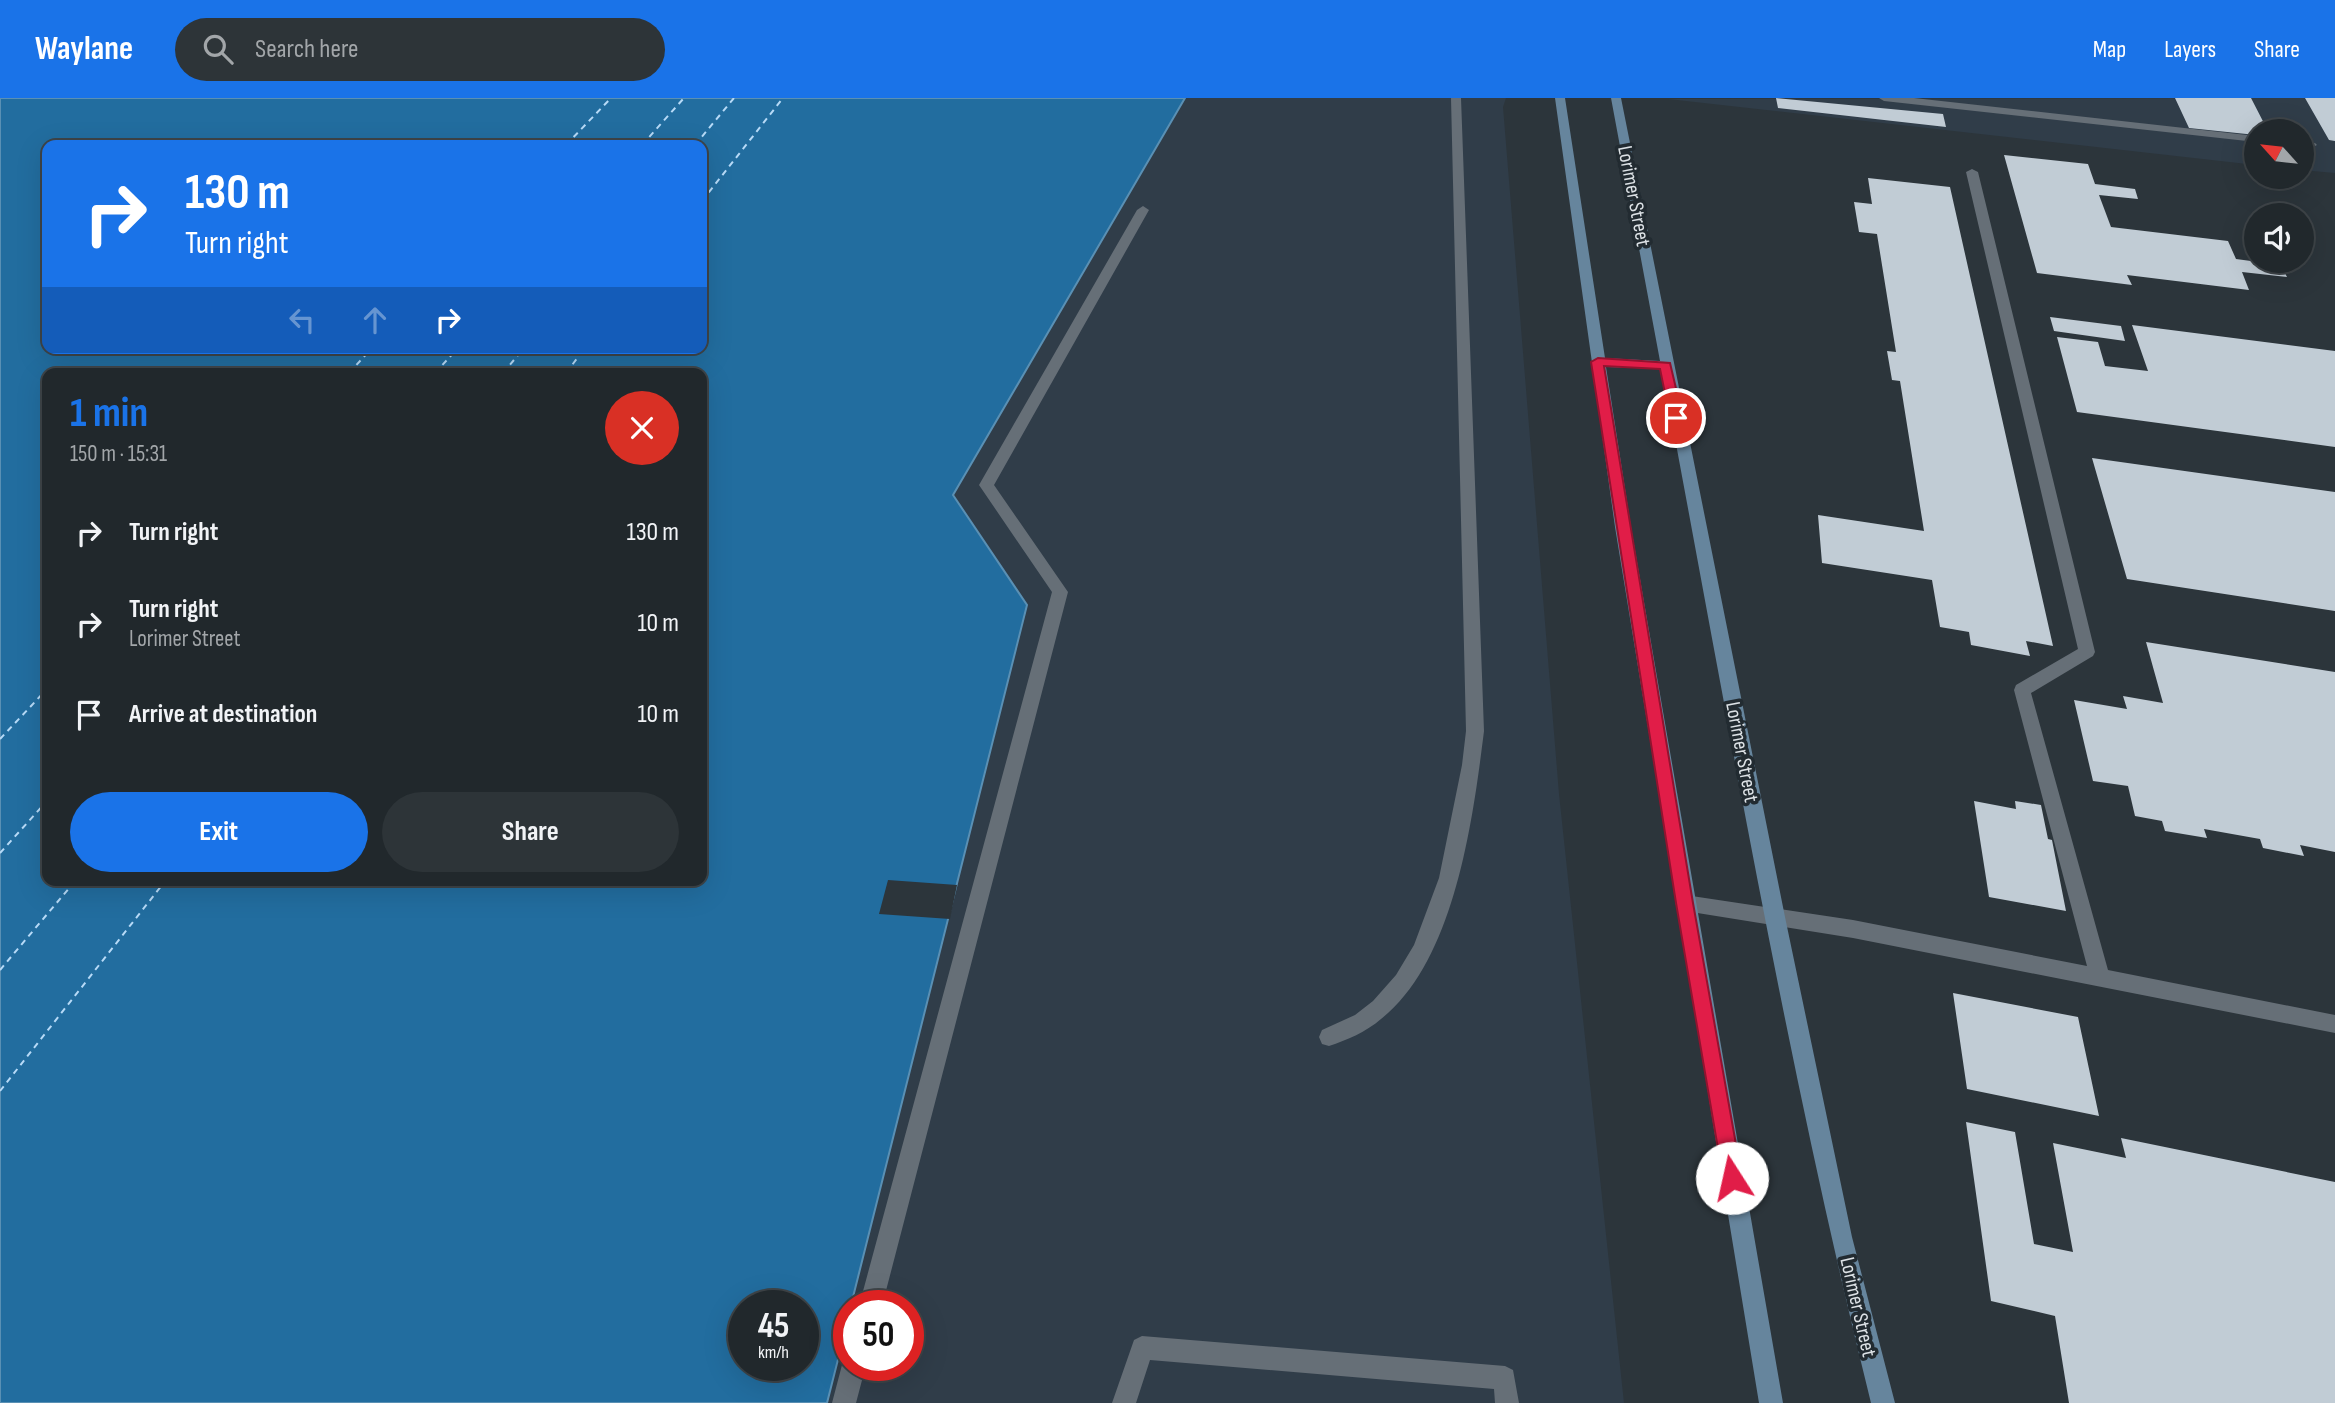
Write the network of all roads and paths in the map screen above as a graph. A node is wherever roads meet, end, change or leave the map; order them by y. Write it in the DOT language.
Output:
graph roads {
  1 [pos="1456,98"];
  2 [pos="1560,98"];
  3 [pos="1616,98"];
  4 [pos="1885,98"];
  5 [pos="2244,138"];
  6 [pos="1972,172"];
  7 [pos="1143,210"];
  8 [pos="1598,362"];
  9 [pos="1666,365"];
  10 [pos="1685,903"];
  11 [pos="1775,918"];
  12 [pos="2100,977"];
  13 [pos="2335,1024"];
  14 [pos="1329,1037"];
  15 [pos="874,1290"];
  16 [pos="850,1381"];
  17 [pos="844,1403"];
  18 [pos="1124,1403"];
  19 [pos="1507,1403"];
  20 [pos="1771,1403"];
  21 [pos="1883,1403"];
  1 -- 14 [label="lane"];
  2 -- 8 [label="main road"];
  3 -- 9 [label="main road, Lorimer Street"];
  4 -- 5 [label="lane"];
  6 -- 12 [label="lane"];
  7 -- 15 [label="lane"];
  8 -- 9 [label="main road"];
  8 -- 10 [label="main road"];
  9 -- 11 [label="main road, Lorimer Street"];
  10 -- 11 [label="lane"];
  10 -- 20 [label="main road"];
  11 -- 12 [label="lane"];
  11 -- 21 [label="main road, Lorimer Street"];
  12 -- 13 [label="lane"];
  16 -- 17 [label="lane"];
  18 -- 19 [label="lane"];
}
